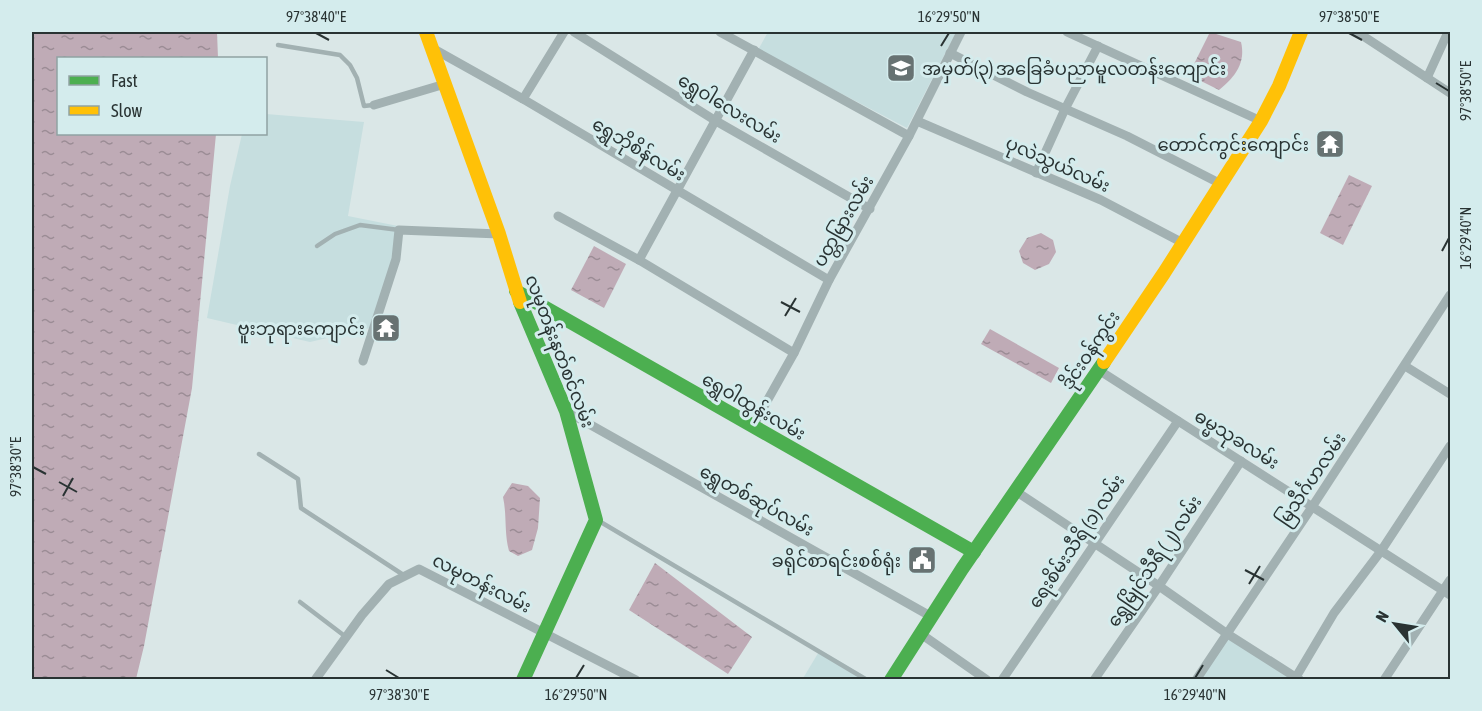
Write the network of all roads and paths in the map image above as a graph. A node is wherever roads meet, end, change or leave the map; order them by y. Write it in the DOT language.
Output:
graph roads {
  1 [pos="426,32"];
  2 [pos="574,32"];
  3 [pos="720,32"];
  4 [pos="961,32"];
  5 [pos="1067,32"];
  6 [pos="1301,32"];
  7 [pos="1357,32"];
  8 [pos="1449,32"];
  9 [pos="560,33"];
  10 [pos="278,45"];
  11 [pos="1098,46"];
  12 [pos="431,48"];
  13 [pos="754,50"];
  14 [pos="950,53"];
  15 [pos="1427,78"];
  16 [pos="445,84"];
  17 [pos="1450,93"];
  18 [pos="523,99"];
  19 [pos="374,105"];
  20 [pos="1065,109"];
  21 [pos="716,121"];
  22 [pos="917,121"];
  23 [pos="1261,121"];
  24 [pos="909,136"];
  25 [pos="1036,173"];
  26 [pos="1221,184"];
  27 [pos="677,191"];
  28 [pos="870,208"];
  29 [pos="558,216"];
  30 [pos="399,230"];
  31 [pos="499,234"];
  32 [pos="1184,243"];
  33 [pos="317,246"];
  34 [pos="639,260"];
  35 [pos="829,280"];
  36 [pos="516,291"];
  37 [pos="1450,295"];
  38 [pos="794,353"];
  39 [pos="363,361"];
  40 [pos="1406,366"];
  41 [pos="1098,369"];
  42 [pos="1450,394"];
  43 [pos="566,411"];
  44 [pos="1178,421"];
  45 [pos="753,426"];
  46 [pos="1450,446"];
  47 [pos="259,454"];
  48 [pos="1241,461"];
  49 [pos="1017,492"];
  50 [pos="1312,507"];
  51 [pos="596,520"];
  52 [pos="1094,543"];
  53 [pos="1381,551"];
  54 [pos="974,552"];
  55 [pos="405,576"];
  56 [pos="1450,580"];
  57 [pos="1159,586"];
  58 [pos="1447,593"];
  59 [pos="300,602"];
  60 [pos="932,617"];
  61 [pos="544,633"];
  62 [pos="1226,633"];
  63 [pos="921,634"];
  64 [pos="346,637"];
  65 [pos="1298,678"];
  66 [pos="315,680"];
  67 [pos="523,680"];
  68 [pos="636,680"];
  69 [pos="867,680"];
  70 [pos="891,680"];
  71 [pos="987,680"];
  72 [pos="1002,680"];
  73 [pos="1094,680"];
  74 [pos="1196,680"];
  75 [pos="1384,680"];
  1 -- 12 [label="street, လမုတန်းနတ်စင်လမ်း"];
  2 -- 21 [label="street, ရွှေဝါလေးလမ်း"];
  3 -- 13 [label="street"];
  4 -- 14 [label="street, ပတ္တမြားလမ်း"];
  5 -- 11 [label="street"];
  6 -- 23 [label="street, ဒိုင်းဝန်ကွင်း"];
  7 -- 15 [label="street"];
  8 -- 15 [label="street"];
  9 -- 18 [label="street"];
  10 -- 19 [label="lane"];
  11 -- 20 [label="street"];
  11 -- 23 [label="street"];
  12 -- 16 [label="street, လမုတန်းနတ်စင်လမ်း"];
  12 -- 18 [label="street, ရွှေဘိုစိန်လမ်း"];
  13 -- 21 [label="street"];
  13 -- 24 [label="street"];
  14 -- 20 [label="street"];
  14 -- 22 [label="street, ပတ္တမြားလမ်း"];
  15 -- 17 [label="street"];
  16 -- 19 [label="street"];
  16 -- 31 [label="street, လမုတန်းနတ်စင်လမ်း"];
  18 -- 27 [label="street, ရွှေဘိုစိန်လမ်း"];
  20 -- 25 [label="street"];
  20 -- 26 [label="street"];
  21 -- 27 [label="street"];
  21 -- 28 [label="street, ရွှေဝါလေးလမ်း"];
  22 -- 24 [label="street, ပတ္တမြားလမ်း"];
  22 -- 25 [label="street, ပုလဲသွယ်လမ်း"];
  23 -- 26 [label="street, ဒိုင်းဝန်ကွင်း"];
  24 -- 28 [label="street, ပတ္တမြားလမ်း"];
  25 -- 32 [label="street, ပုလဲသွယ်လမ်း"];
  26 -- 32 [label="street, ဒိုင်းဝန်ကွင်း"];
  27 -- 34 [label="street"];
  27 -- 35 [label="street, ရွှေဘိုစိန်လမ်း"];
  28 -- 35 [label="street, ပတ္တမြားလမ်း"];
  29 -- 34 [label="street"];
  30 -- 31 [label="street"];
  30 -- 33 [label="lane"];
  30 -- 39 [label="street"];
  31 -- 36 [label="street, လမုတန်းနတ်စင်လမ်း"];
  32 -- 41 [label="street, ဒိုင်းဝန်ကွင်း"];
  34 -- 38 [label="street"];
  35 -- 38 [label="street, ပတ္တမြားလမ်း"];
  36 -- 43 [label="street, လမုတန်းနတ်စင်လမ်း"];
  36 -- 45 [label="street, ရွှေဝါထွန်းလမ်း"];
  37 -- 40 [label="street, မြသီင်္ဂဟလမ်း"];
  38 -- 45 [label="street, ပတ္တမြားလမ်း"];
  40 -- 42 [label="street"];
  40 -- 50 [label="street, မြသီင်္ဂဟလမ်း"];
  41 -- 44 [label="street, ဓမ္မသုခလမ်း"];
  41 -- 49 [label="street, ဒိုင်းဝန်ကွင်း"];
  43 -- 51 [label="street, လမုတန်းနတ်စင်လမ်း"];
  43 -- 60 [label="street, ရွှေတစ်ဆုပ်လမ်း"];
  44 -- 48 [label="street, ဓမ္မသုခလမ်း"];
  44 -- 52 [label="street, ရေးစိမ်းသီရိ (၁) လမ်း"];
  45 -- 54 [label="street, ရွှေဝါထွန်းလမ်း"];
  46 -- 53 [label="street"];
  47 -- 55 [label="lane"];
  48 -- 50 [label="street, ဓမ္မသုခလမ်း"];
  48 -- 57 [label="street, ရွှေမြိုင်သီရီ (၂) လမ်း"];
  49 -- 52 [label="street"];
  49 -- 54 [label="street, ဒိုင်းဝန်ကွင်း"];
  50 -- 53 [label="street, ဓမ္မသုခလမ်း"];
  50 -- 62 [label="street, မြသီင်္ဂဟလမ်း"];
  51 -- 61 [label="street"];
  51 -- 69 [label="lane"];
  52 -- 57 [label="street"];
  52 -- 72 [label="street, ရေးစိမ်းသီရိ (၁) လမ်း"];
  53 -- 58 [label="street, ဓမ္မသုခလမ်း"];
  53 -- 65 [label="street"];
  54 -- 60 [label="street, ဒိုင်းဝန်ကွင်း"];
  55 -- 61 [label="street, လမုတန်းလမ်း"];
  55 -- 64 [label="street, လမုတန်းလမ်း"];
  56 -- 58 [label="street"];
  57 -- 62 [label="street"];
  57 -- 73 [label="street, ရွှေမြိုင်သီရီ (၂) လမ်း"];
  58 -- 75 [label="street"];
  59 -- 64 [label="lane"];
  60 -- 63 [label="street, ဒိုင်းဝန်ကွင်း"];
  61 -- 67 [label="street"];
  61 -- 68 [label="street, လမုတန်းလမ်း"];
  62 -- 65 [label="street"];
  62 -- 74 [label="street, မြသီင်္ဂဟလမ်း"];
  63 -- 70 [label="street, ဒိုင်းဝန်ကွင်း"];
  63 -- 71 [label="street"];
  64 -- 66 [label="street, လမုတန်းလမ်း"];
}
